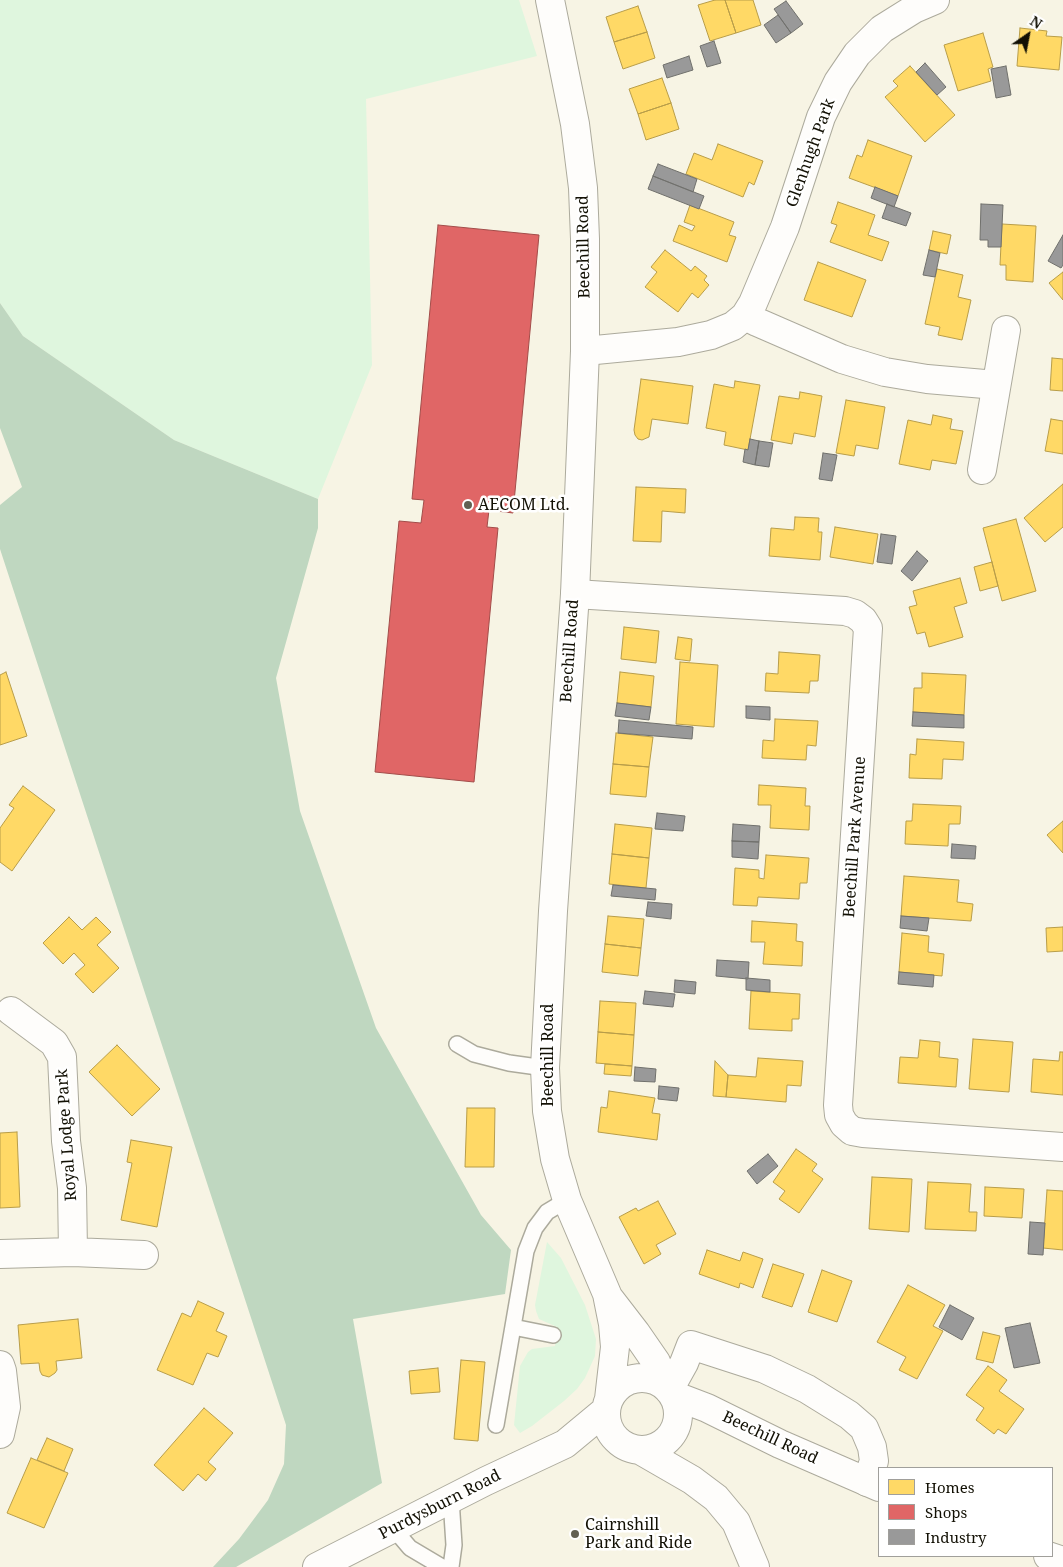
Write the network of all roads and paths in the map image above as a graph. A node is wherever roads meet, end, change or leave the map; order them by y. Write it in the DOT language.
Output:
graph roads {
  1 [pos="550,0"];
  2 [pos="935,0"];
  3 [pos="745,316"];
  4 [pos="1006,330"];
  5 [pos="585,350"];
  6 [pos="996,386"];
  7 [pos="982,470"];
  8 [pos="574,594"];
  9 [pos="11,1011"];
  10 [pos="457,1044"];
  11 [pos="545,1068"];
  12 [pos="1063,1147"];
  13 [pos="567,1200"];
  14 [pos="73,1252"];
  15 [pos="0,1254"];
  16 [pos="144,1255"];
  17 [pos="607,1294"];
  18 [pos="513,1327"];
  19 [pos="553,1334"];
  20 [pos="0,1365"];
  21 [pos="669,1391"];
  22 [pos="608,1404"];
  23 [pos="496,1425"];
  24 [pos="0,1434"];
  25 [pos="565,1444"];
  26 [pos="635,1449"];
  27 [pos="873,1484"];
  28 [pos="451,1499"];
  29 [pos="394,1528"];
  30 [pos="1051,1557"];
  31 [pos="1063,1561"];
  32 [pos="317,1567"];
  33 [pos="442,1567"];
  34 [pos="451,1567"];
  35 [pos="755,1567"];
  1 -- 5 [label="street, Beechill Road"];
  2 -- 3 [label="street, Glenhugh Park"];
  3 -- 5 [label="street, Glenhugh Park"];
  3 -- 6 [label="street"];
  4 -- 6 [label="street"];
  5 -- 8 [label="street, Beechill Road"];
  6 -- 7 [label="street"];
  8 -- 11 [label="street, Beechill Road"];
  8 -- 12 [label="street, Beechill Park Avenue"];
  9 -- 14 [label="street, Royal Lodge Park"];
  10 -- 11 [label="lane"];
  11 -- 13 [label="street, Beechill Road"];
  13 -- 17 [label="street, Beechill Road"];
  13 -- 18 [label="lane"];
  14 -- 15 [label="street"];
  14 -- 16 [label="street"];
  17 -- 21 [label="street, Beechill Road"];
  17 -- 22 [label="street, Beechill Road"];
  18 -- 19 [label="lane"];
  18 -- 23 [label="lane"];
  20 -- 24 [label="street"];
  21 -- 22 [label="street"];
  21 -- 26 [label="street"];
  21 -- 27 [label="street, Beechill Road"];
  21 -- 27 [label="street, Beechill Road"];
  22 -- 25 [label="street, Purdysburn Road"];
  22 -- 26 [label="street"];
  25 -- 26 [label="street, Purdysburn Road"];
  25 -- 28 [label="street, Purdysburn Road"];
  26 -- 35 [label="street, Purdysburn Road"];
  28 -- 29 [label="street, Purdysburn Road"];
  28 -- 34 [label="lane"];
  29 -- 32 [label="street, Purdysburn Road"];
  29 -- 33 [label="lane"];
  30 -- 31 [label="street"];
}
